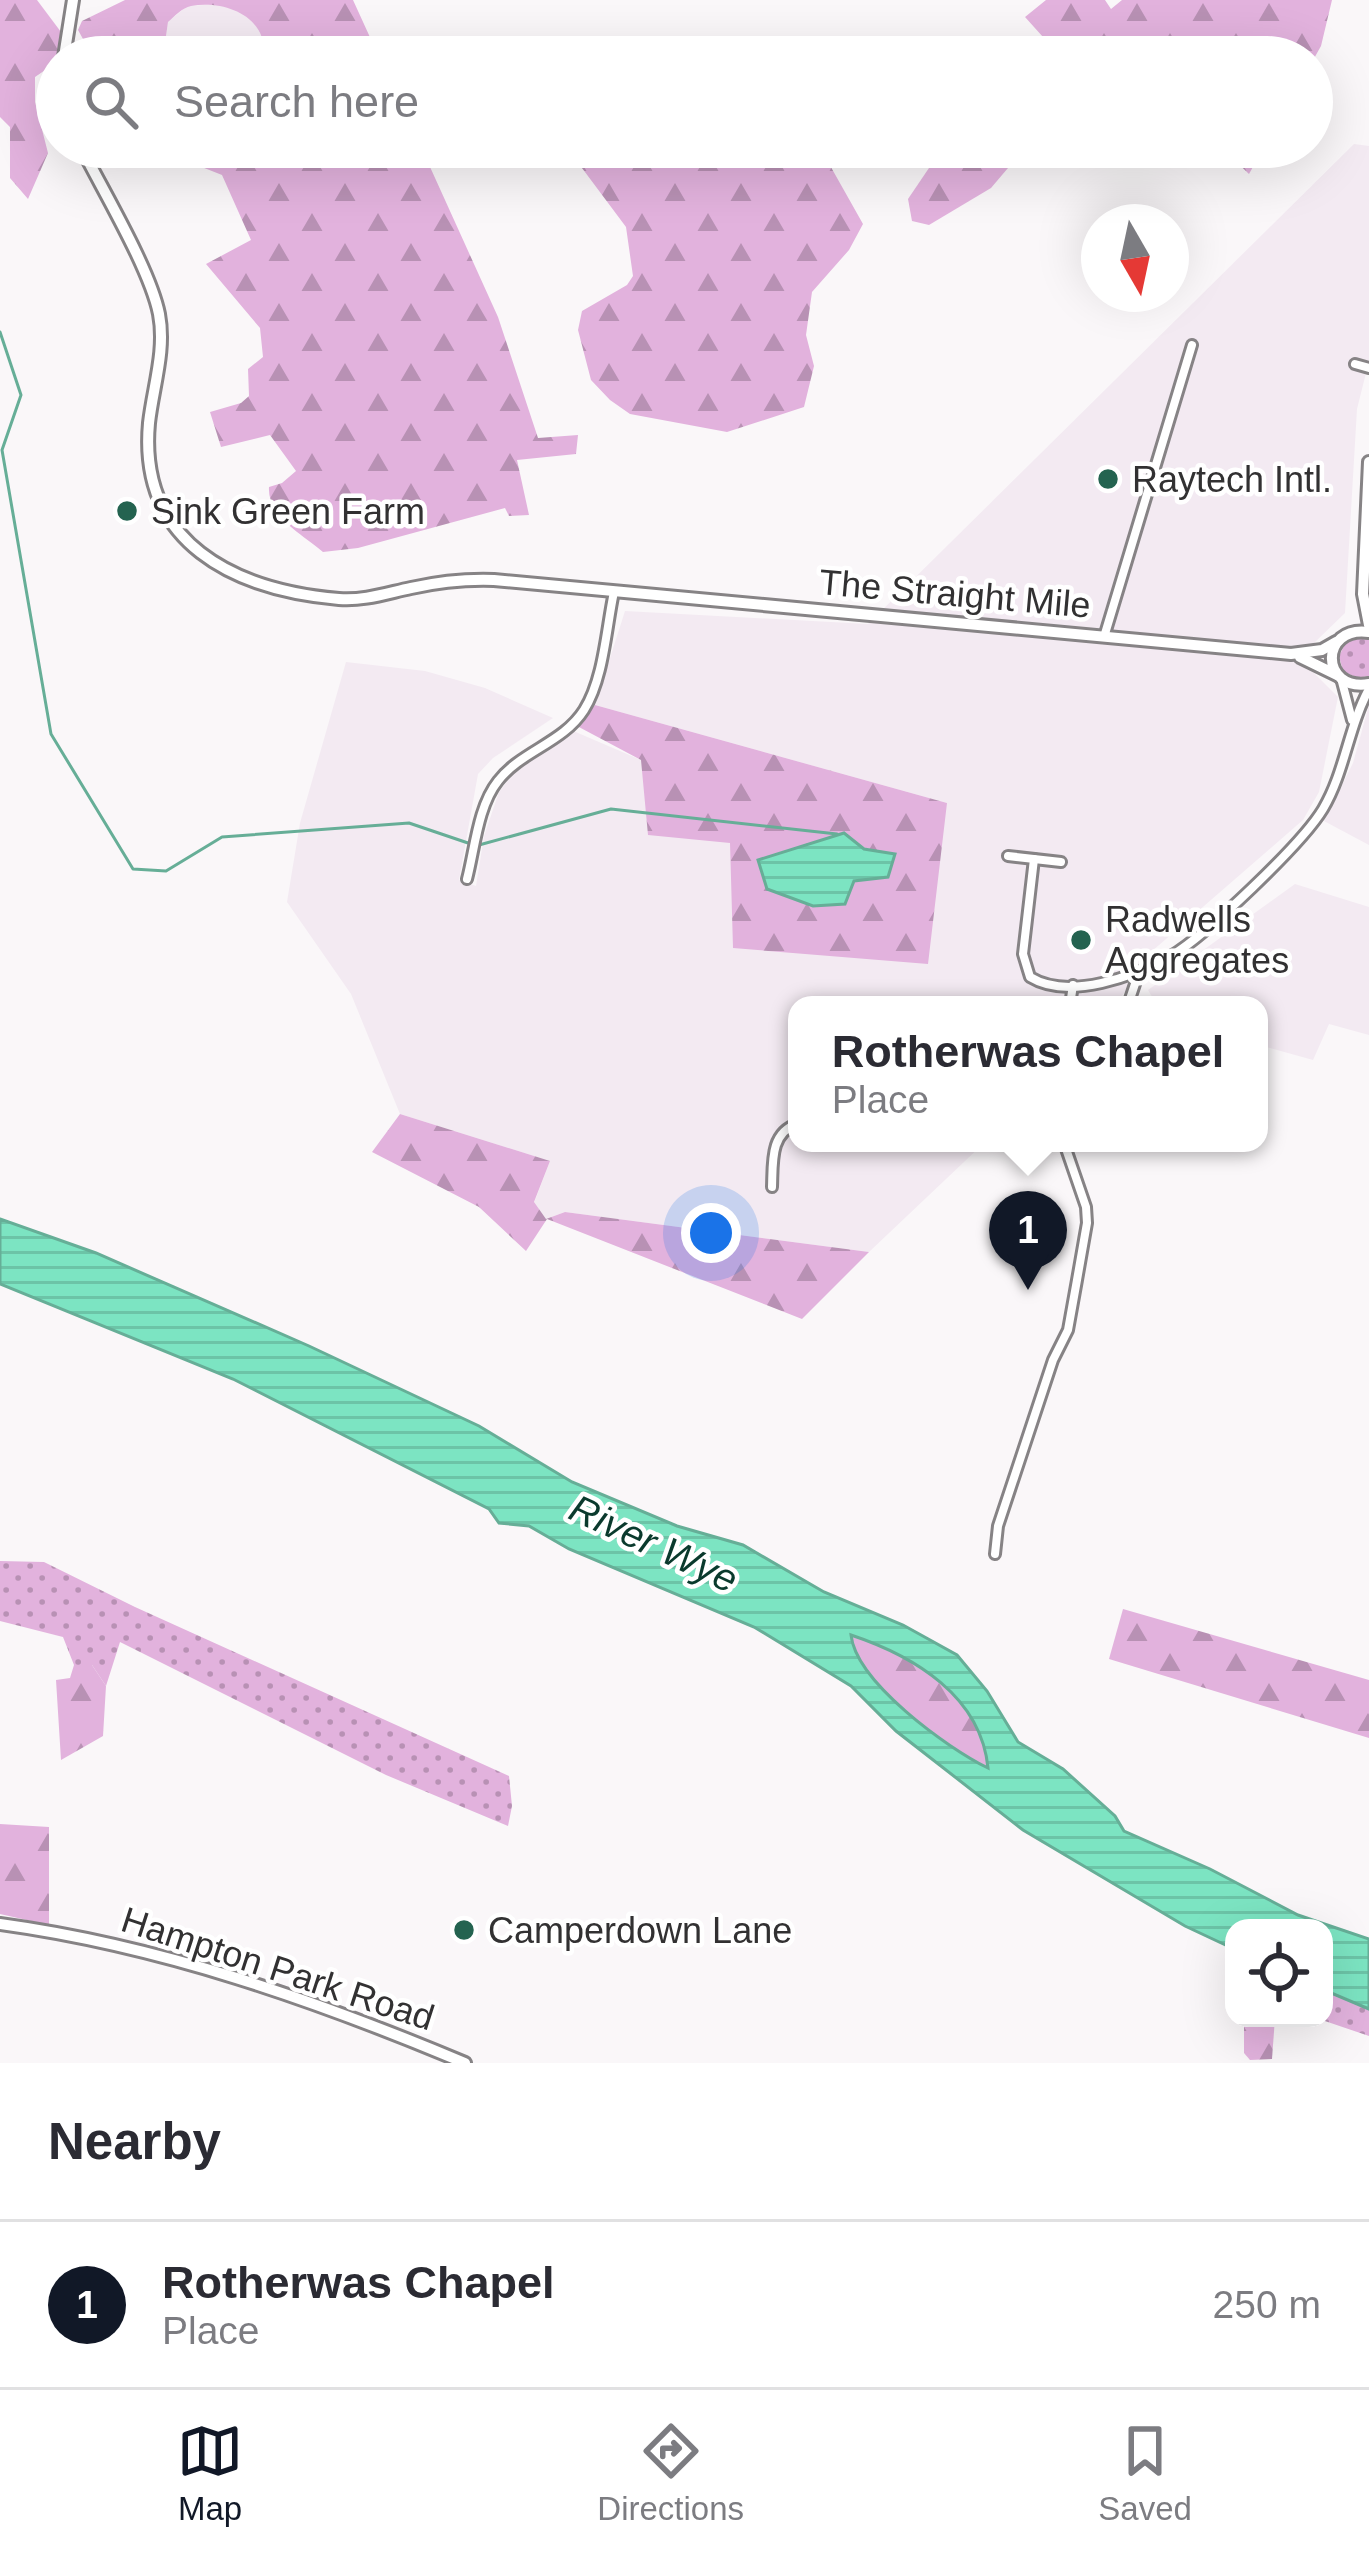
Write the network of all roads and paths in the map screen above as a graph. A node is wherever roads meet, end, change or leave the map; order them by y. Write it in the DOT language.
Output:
graph roads {
  1 [pos="73,0"];
  2 [pos="67,36"];
  3 [pos="91,168"];
  4 [pos="1192,345"];
  5 [pos="1355,364"];
  6 [pos="1369,368"];
  7 [pos="1369,462"];
  8 [pos="614,592"];
  9 [pos="1363,594"];
  10 [pos="1369,628"];
  11 [pos="1348,632"];
  12 [pos="1104,637"];
  13 [pos="1336,642"];
  14 [pos="1291,654"];
  15 [pos="1339,677"];
  16 [pos="1369,687"];
  17 [pos="1352,728"];
  18 [pos="1008,856"];
  19 [pos="1034,859"];
  20 [pos="1061,862"];
  21 [pos="467,879"];
  22 [pos="1139,970"];
  23 [pos="1073,985"];
  24 [pos="1071,996"];
  25 [pos="1131,996"];
  26 [pos="788,1128"];
  27 [pos="1066,1152"];
  28 [pos="772,1187"];
  29 [pos="994,1554"];
  30 [pos="0,1924"];
  31 [pos="465,2063"];
  1 -- 2 [label="main road"];
  3 -- 8 [label="main road, The Straight Mile"];
  4 -- 12 [label="street"];
  5 -- 6 [label="street"];
  7 -- 9 [label="main road"];
  8 -- 12 [label="main road, The Straight Mile"];
  8 -- 21 [label="street"];
  9 -- 10 [label="main road"];
  9 -- 11 [label="main road"];
  10 -- 11 [label="main road"];
  11 -- 13 [label="main road"];
  12 -- 14 [label="main road, The Straight Mile"];
  13 -- 14 [label="main road, The Straight Mile"];
  13 -- 15 [label="main road"];
  14 -- 15 [label="main road, The Straight Mile"];
  15 -- 16 [label="main road, The Straight Mile"];
  15 -- 17 [label="street"];
  16 -- 17 [label="street"];
  17 -- 22 [label="street"];
  18 -- 19 [label="street"];
  19 -- 20 [label="street"];
  19 -- 23 [label="street"];
  22 -- 23 [label="street"];
  22 -- 25 [label="street"];
  23 -- 24 [label="street"];
  26 -- 28 [label="street"];
  27 -- 29 [label="street"];
  30 -- 31 [label="main road, Hampton Park Road"];
}
